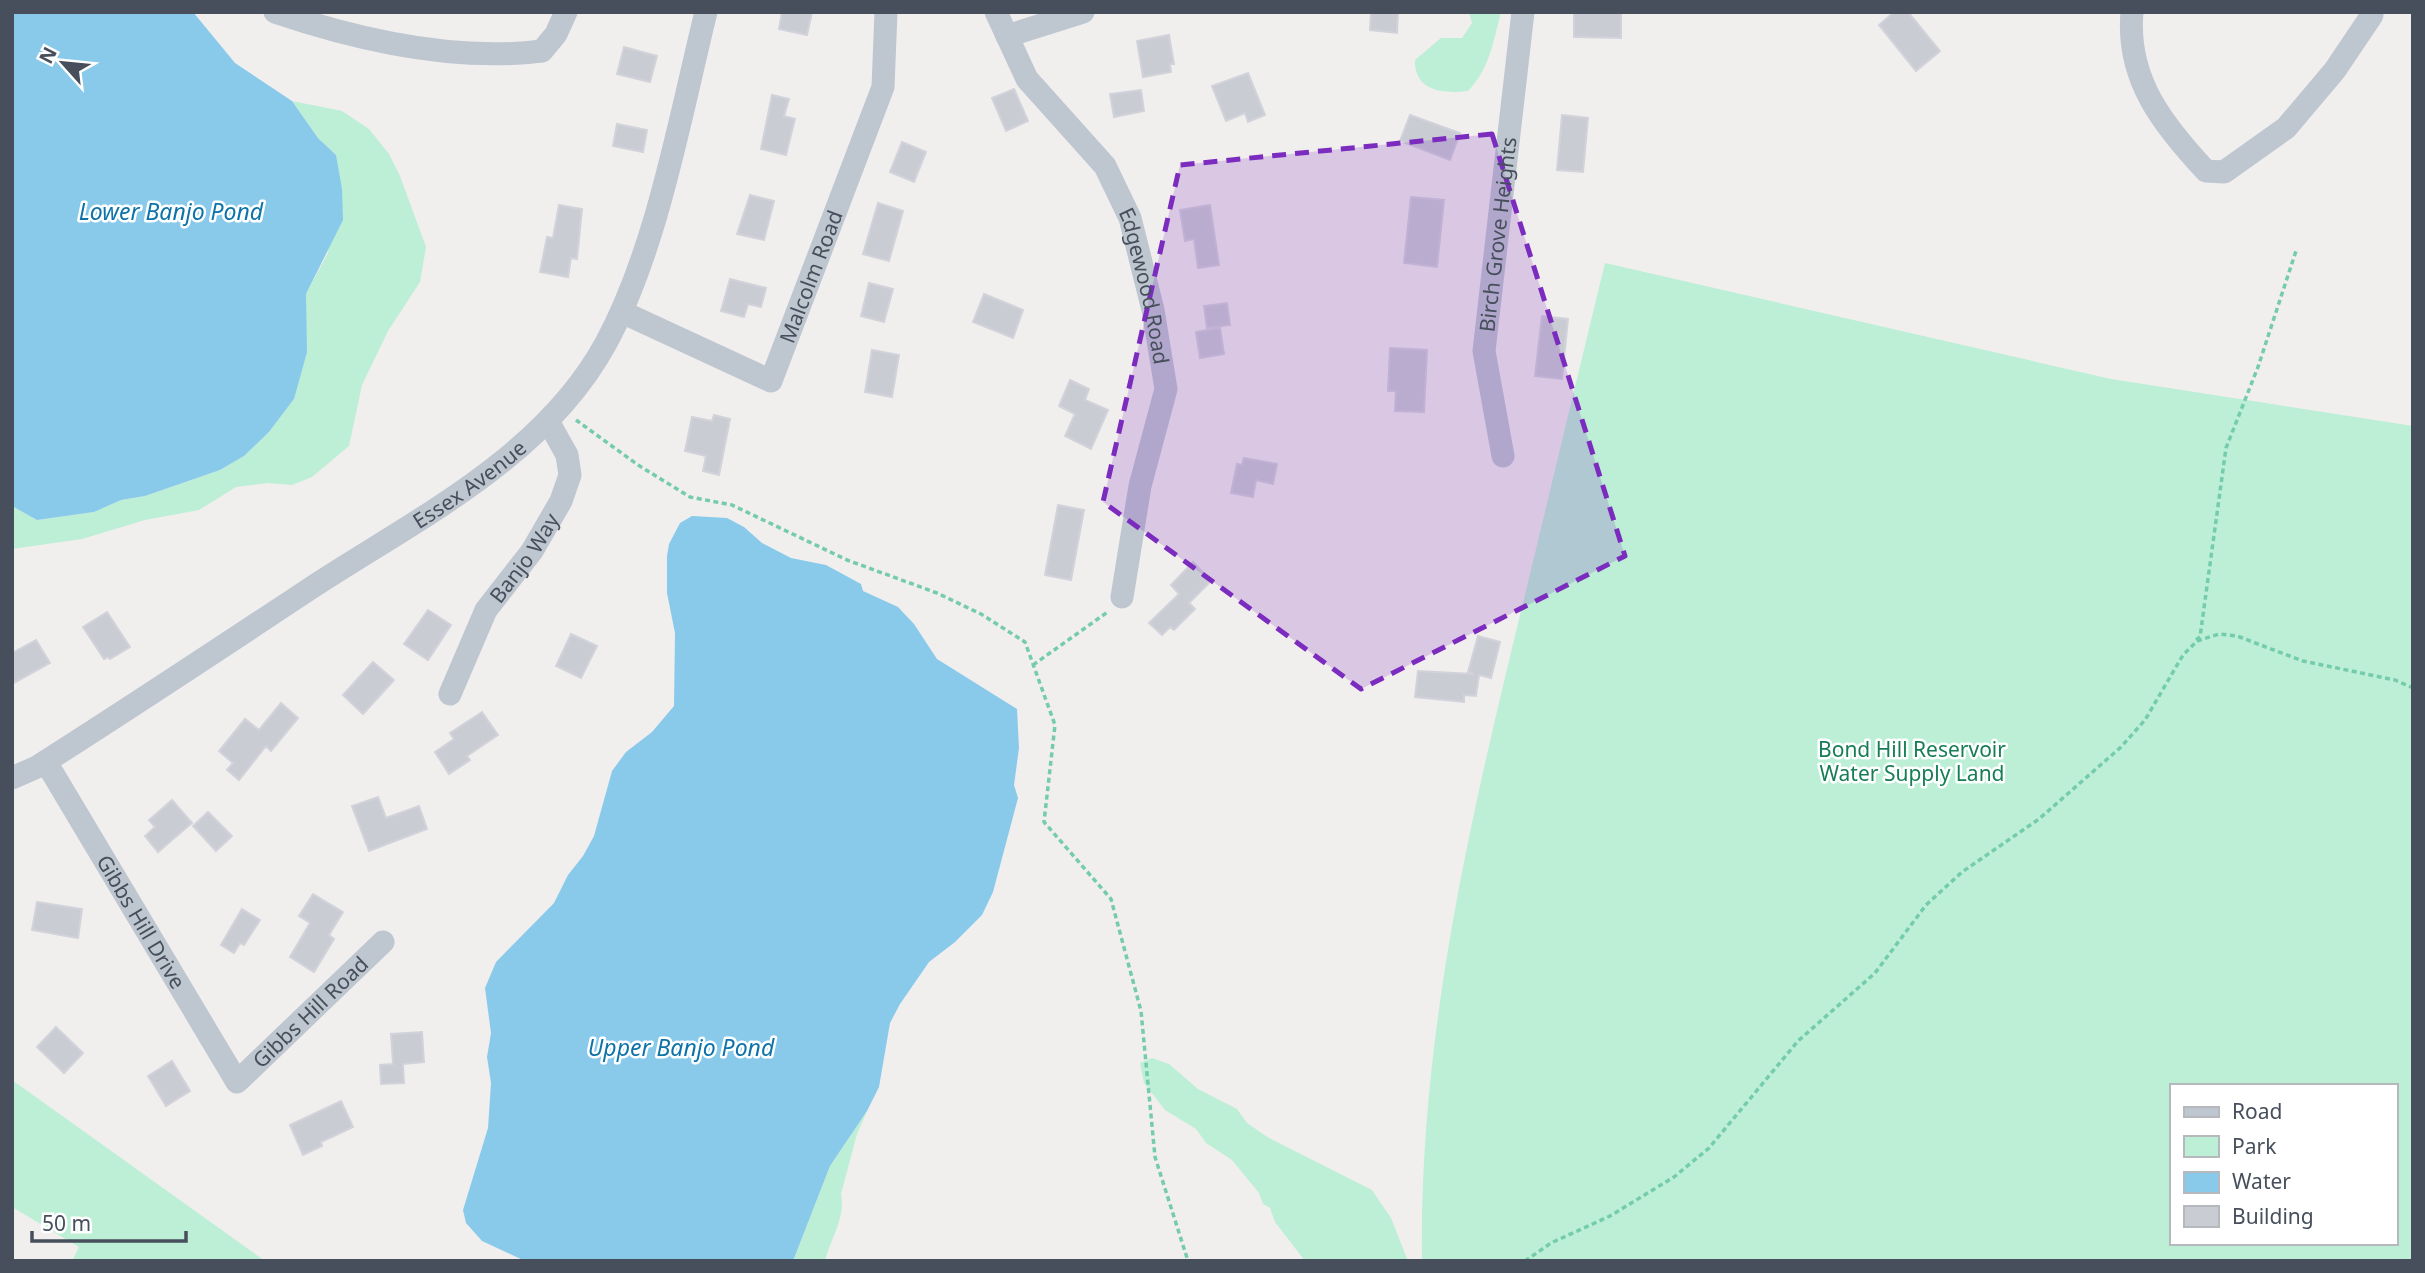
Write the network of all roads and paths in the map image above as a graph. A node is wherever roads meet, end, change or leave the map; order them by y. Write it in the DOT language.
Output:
graph roads {
  1 [pos="275,12"];
  2 [pos="566,12"];
  3 [pos="706,12"];
  4 [pos="886,12"];
  5 [pos="996,12"];
  6 [pos="1083,12"];
  7 [pos="1522,12"];
  8 [pos="2132,12"];
  9 [pos="2372,15"];
  10 [pos="1007,36"];
  11 [pos="2296,251"];
  12 [pos="622,312"];
  13 [pos="554,415"];
  14 [pos="1503,456"];
  15 [pos="1122,597"];
  16 [pos="2183,655"];
  17 [pos="1033,665"];
  18 [pos="2413,688"];
  19 [pos="450,694"];
  20 [pos="46,762"];
  21 [pos="12,778"];
  22 [pos="383,942"];
  23 [pos="237,1082"];
  24 [pos="1188,1261"];
  25 [pos="1525,1261"];
  1 -- 2 [label="street"];
  3 -- 12 [label="street, Essex Avenue"];
  4 -- 12 [label="street, Malcolm Road"];
  5 -- 10 [label="street, Edgewood Road"];
  6 -- 10 [label="street"];
  7 -- 14 [label="street, Birch Grove Heights"];
  8 -- 9 [label="street"];
  10 -- 15 [label="street, Edgewood Road"];
  11 -- 16 [label="path"];
  12 -- 13 [label="street, Essex Avenue"];
  13 -- 17 [label="path"];
  13 -- 19 [label="street, Banjo Way"];
  13 -- 20 [label="street, Essex Avenue"];
  15 -- 17 [label="path"];
  16 -- 18 [label="path"];
  16 -- 25 [label="path"];
  17 -- 24 [label="path"];
  20 -- 21 [label="street, Essex Avenue"];
  20 -- 23 [label="street, Gibbs Hill Drive"];
  22 -- 23 [label="street, Gibbs Hill Road"];
}
